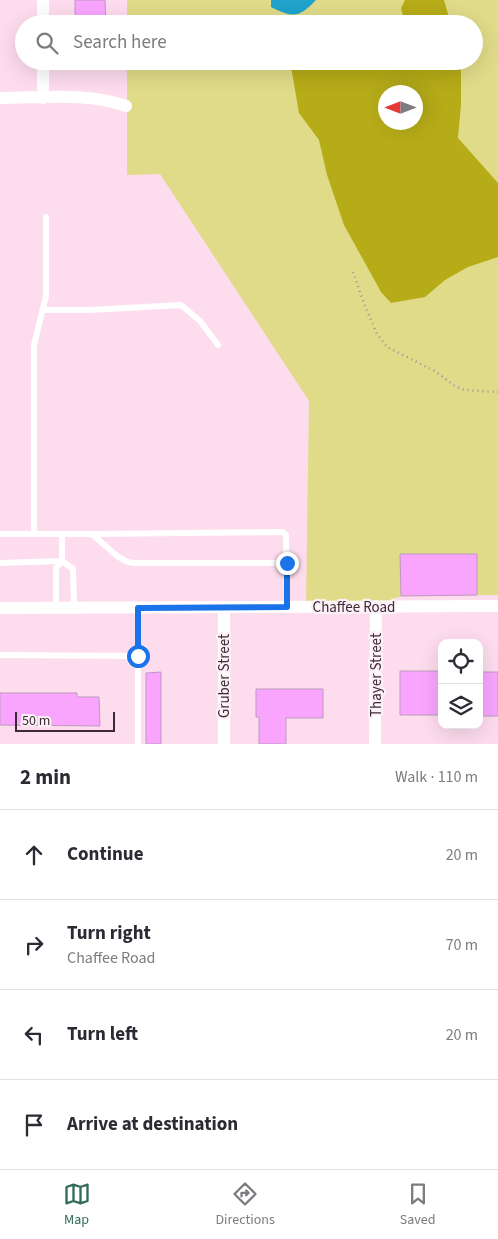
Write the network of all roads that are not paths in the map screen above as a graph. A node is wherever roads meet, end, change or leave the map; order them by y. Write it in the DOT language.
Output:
graph roads {
  1 [pos="43,0"];
  2 [pos="43,15"];
  3 [pos="43,70"];
  4 [pos="0,98"];
  5 [pos="43,98"];
  6 [pos="126,106"];
  7 [pos="46,216"];
  8 [pos="44,310"];
  9 [pos="218,345"];
  10 [pos="0,534"];
  11 [pos="34,534"];
  12 [pos="62,534"];
  13 [pos="91,534"];
  14 [pos="62,561"];
  15 [pos="0,563"];
  16 [pos="287,563"];
  17 [pos="376,606"];
  18 [pos="498,606"];
  19 [pos="224,607"];
  20 [pos="287,607"];
  21 [pos="0,608"];
  22 [pos="56,608"];
  23 [pos="74,608"];
  24 [pos="138,608"];
  25 [pos="0,655"];
  26 [pos="138,656"];
  27 [pos="138,744"];
  28 [pos="224,744"];
  29 [pos="375,744"];
  1 -- 2 [label="street"];
  3 -- 5 [label="street"];
  4 -- 5 [label="street"];
  5 -- 6 [label="street"];
  7 -- 8 [label="lane"];
  8 -- 9 [label="lane"];
  8 -- 11 [label="lane"];
  10 -- 11 [label="lane"];
  11 -- 12 [label="lane"];
  12 -- 13 [label="lane"];
  12 -- 14 [label="lane"];
  13 -- 16 [label="lane"];
  13 -- 16 [label="lane"];
  14 -- 15 [label="lane"];
  14 -- 22 [label="lane"];
  14 -- 23 [label="lane"];
  16 -- 20 [label="lane"];
  17 -- 18 [label="street, Chaffee Road"];
  17 -- 20 [label="street, Chaffee Road"];
  17 -- 29 [label="street, Thayer Street"];
  19 -- 20 [label="street, Chaffee Road"];
  19 -- 24 [label="street, Chaffee Road"];
  19 -- 28 [label="street, Gruber Street"];
  21 -- 22 [label="street, Chaffee Road"];
  22 -- 23 [label="street, Chaffee Road"];
  23 -- 24 [label="street, Chaffee Road"];
  24 -- 26 [label="lane"];
  25 -- 26 [label="lane"];
  26 -- 27 [label="lane"];
}
